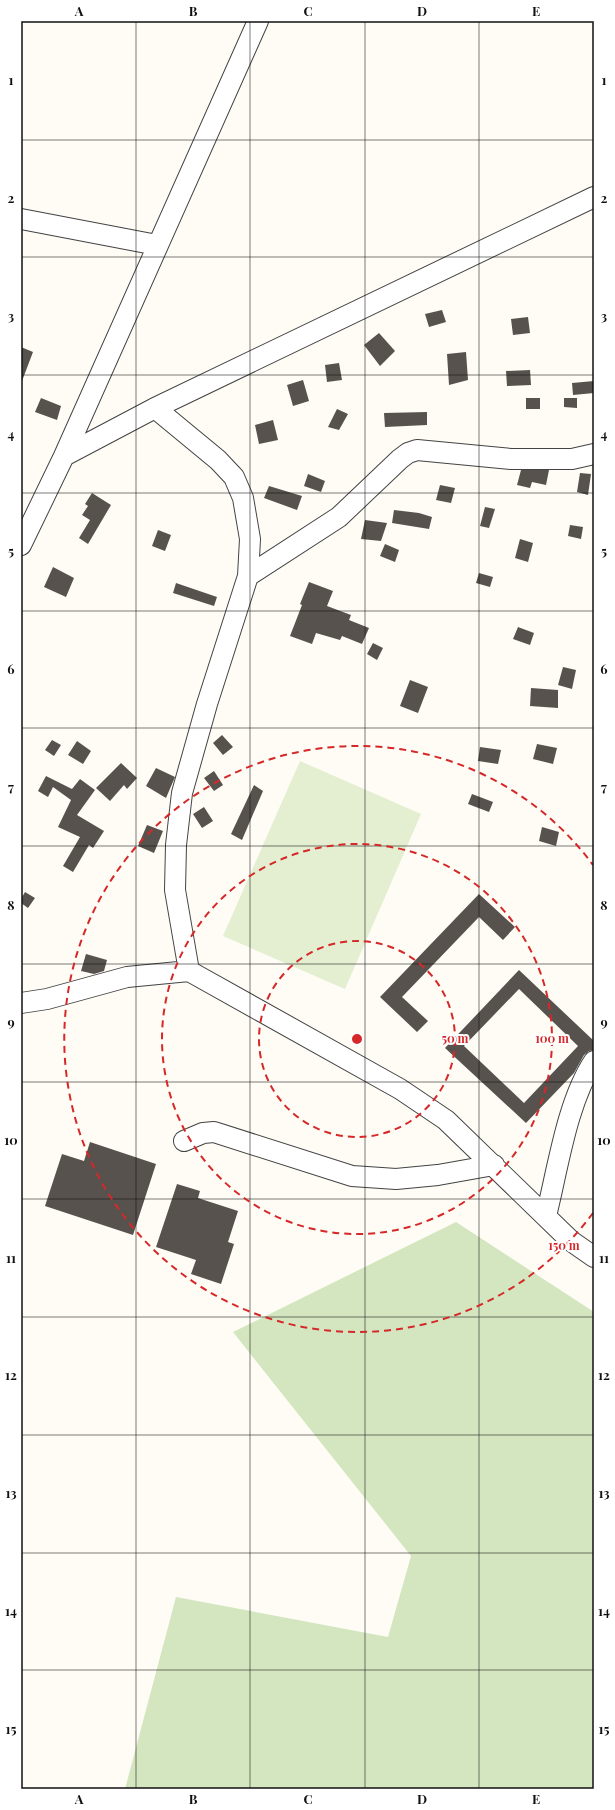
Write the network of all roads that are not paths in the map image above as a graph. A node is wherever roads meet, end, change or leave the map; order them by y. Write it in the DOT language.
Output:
graph roads {
  1 [pos="258,21"];
  2 [pos="592,201"];
  3 [pos="21,219"];
  4 [pos="157,245"];
  5 [pos="155,408"];
  6 [pos="594,454"];
  7 [pos="64,456"];
  8 [pos="21,545"];
  9 [pos="248,576"];
  10 [pos="189,972"];
  11 [pos="21,1004"];
  12 [pos="594,1061"];
  13 [pos="184,1141"];
  14 [pos="494,1166"];
  15 [pos="546,1216"];
  16 [pos="594,1258"];
  1 -- 4 [label="street"];
  2 -- 5 [label="street"];
  3 -- 4 [label="street"];
  4 -- 7 [label="street"];
  5 -- 7 [label="street"];
  5 -- 9 [label="street"];
  6 -- 9 [label="street"];
  7 -- 8 [label="street"];
  9 -- 10 [label="street"];
  10 -- 11 [label="street"];
  10 -- 14 [label="street"];
  12 -- 15 [label="street"];
  13 -- 14 [label="street"];
  14 -- 15 [label="street"];
  15 -- 16 [label="street"];
}
